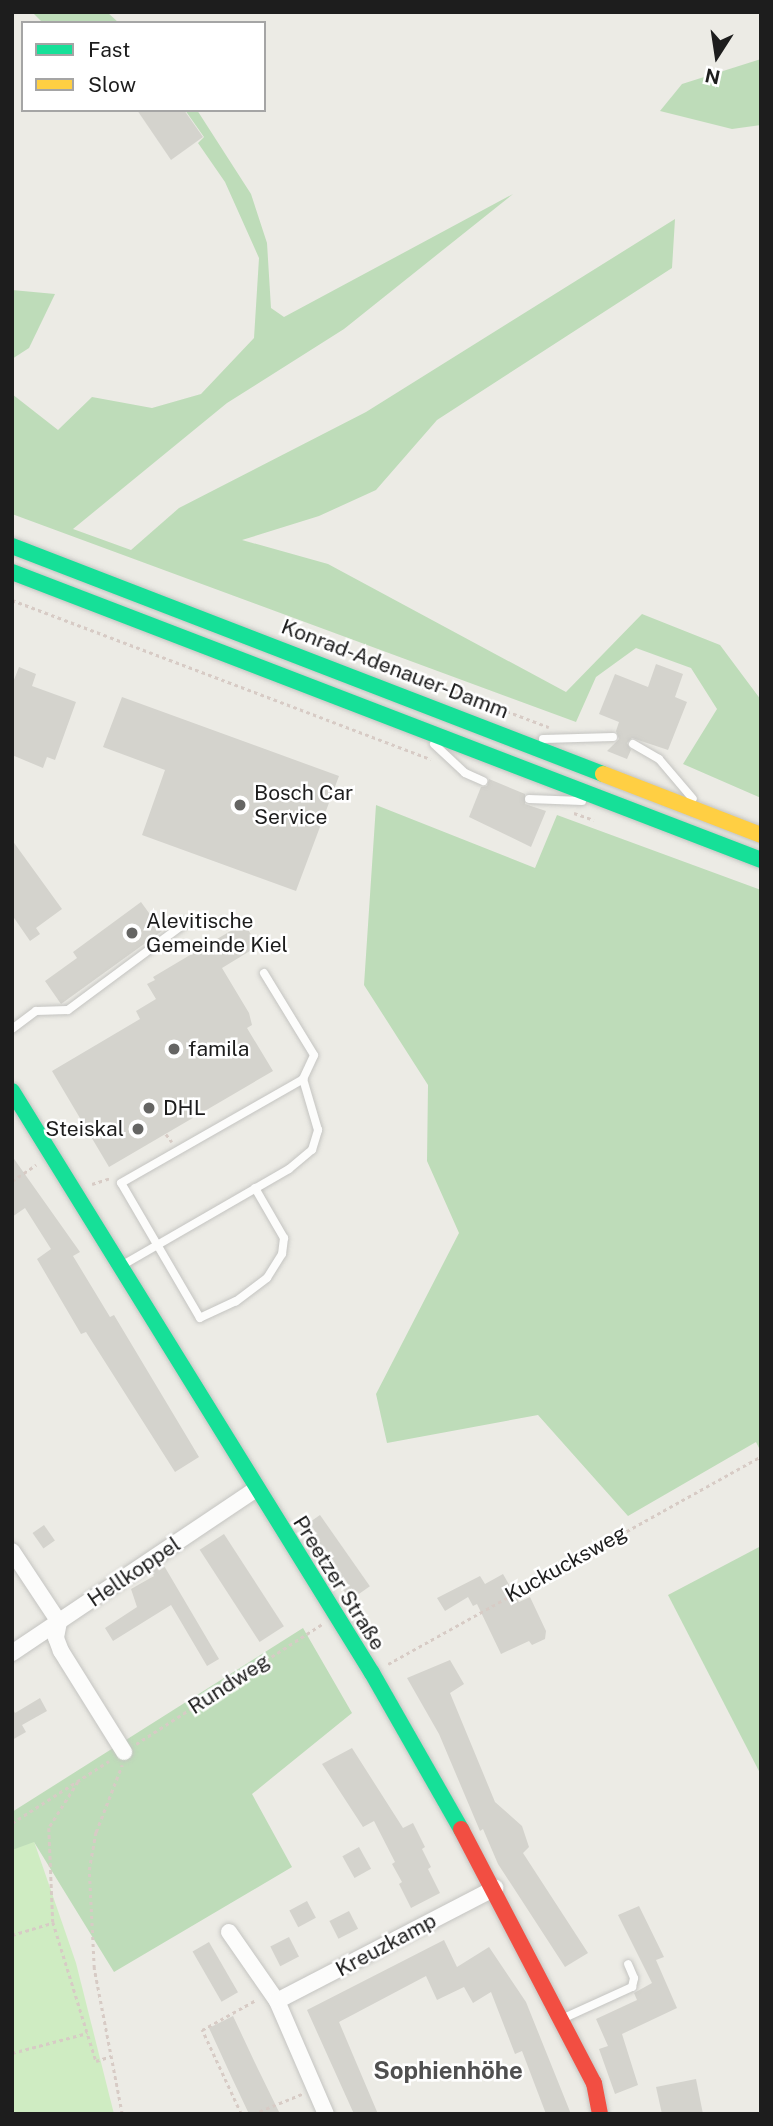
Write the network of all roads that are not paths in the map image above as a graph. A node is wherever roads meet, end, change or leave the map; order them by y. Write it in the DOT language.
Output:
graph roads {
  1 [pos="12,546"];
  2 [pos="12,572"];
  3 [pos="419,726"];
  4 [pos="613,737"];
  5 [pos="514,738"];
  6 [pos="634,744"];
  7 [pos="483,781"];
  8 [pos="529,799"];
  9 [pos="621,805"];
  10 [pos="713,817"];
  11 [pos="761,835"];
  12 [pos="761,860"];
  13 [pos="185,923"];
  14 [pos="264,972"];
  15 [pos="12,1029"];
  16 [pos="303,1079"];
  17 [pos="12,1091"];
  18 [pos="255,1188"];
  19 [pos="157,1245"];
  20 [pos="119,1268"];
  21 [pos="255,1490"];
  22 [pos="12,1551"];
  23 [pos="59,1622"];
  24 [pos="12,1653"];
  25 [pos="124,1752"];
  26 [pos="495,1888"];
  27 [pos="229,1932"];
  28 [pos="628,1964"];
  29 [pos="274,1997"];
  30 [pos="561,2019"];
  31 [pos="326,2114"];
  32 [pos="600,2114"];
  1 -- 5 [label="main road, Konrad-Adenauer-Damm"];
  2 -- 3 [label="main road, Konrad-Adenauer-Damm"];
  3 -- 7 [label="lane"];
  3 -- 9 [label="main road, Konrad-Adenauer-Damm"];
  4 -- 5 [label="lane"];
  5 -- 10 [label="main road, Konrad-Adenauer-Damm"];
  6 -- 10 [label="lane"];
  8 -- 9 [label="lane"];
  9 -- 12 [label="main road, Konrad-Adenauer-Damm"];
  10 -- 11 [label="main road, Konrad-Adenauer-Damm"];
  13 -- 15 [label="lane"];
  14 -- 16 [label="lane"];
  16 -- 18 [label="lane"];
  16 -- 19 [label="lane"];
  17 -- 20 [label="main road, Preetzer Straße"];
  18 -- 19 [label="lane"];
  18 -- 19 [label="lane"];
  19 -- 20 [label="lane"];
  20 -- 21 [label="main road, Preetzer Straße"];
  21 -- 23 [label="street, Hellkoppel"];
  21 -- 26 [label="main road, Preetzer Straße"];
  22 -- 23 [label="street"];
  23 -- 24 [label="street, Hellkoppel"];
  23 -- 25 [label="street"];
  26 -- 29 [label="street, Kreuzkamp"];
  26 -- 30 [label="main road, Preetzer Straße"];
  27 -- 29 [label="street"];
  28 -- 30 [label="lane"];
  29 -- 31 [label="street"];
  30 -- 32 [label="main road, Preetzer Straße"];
}
